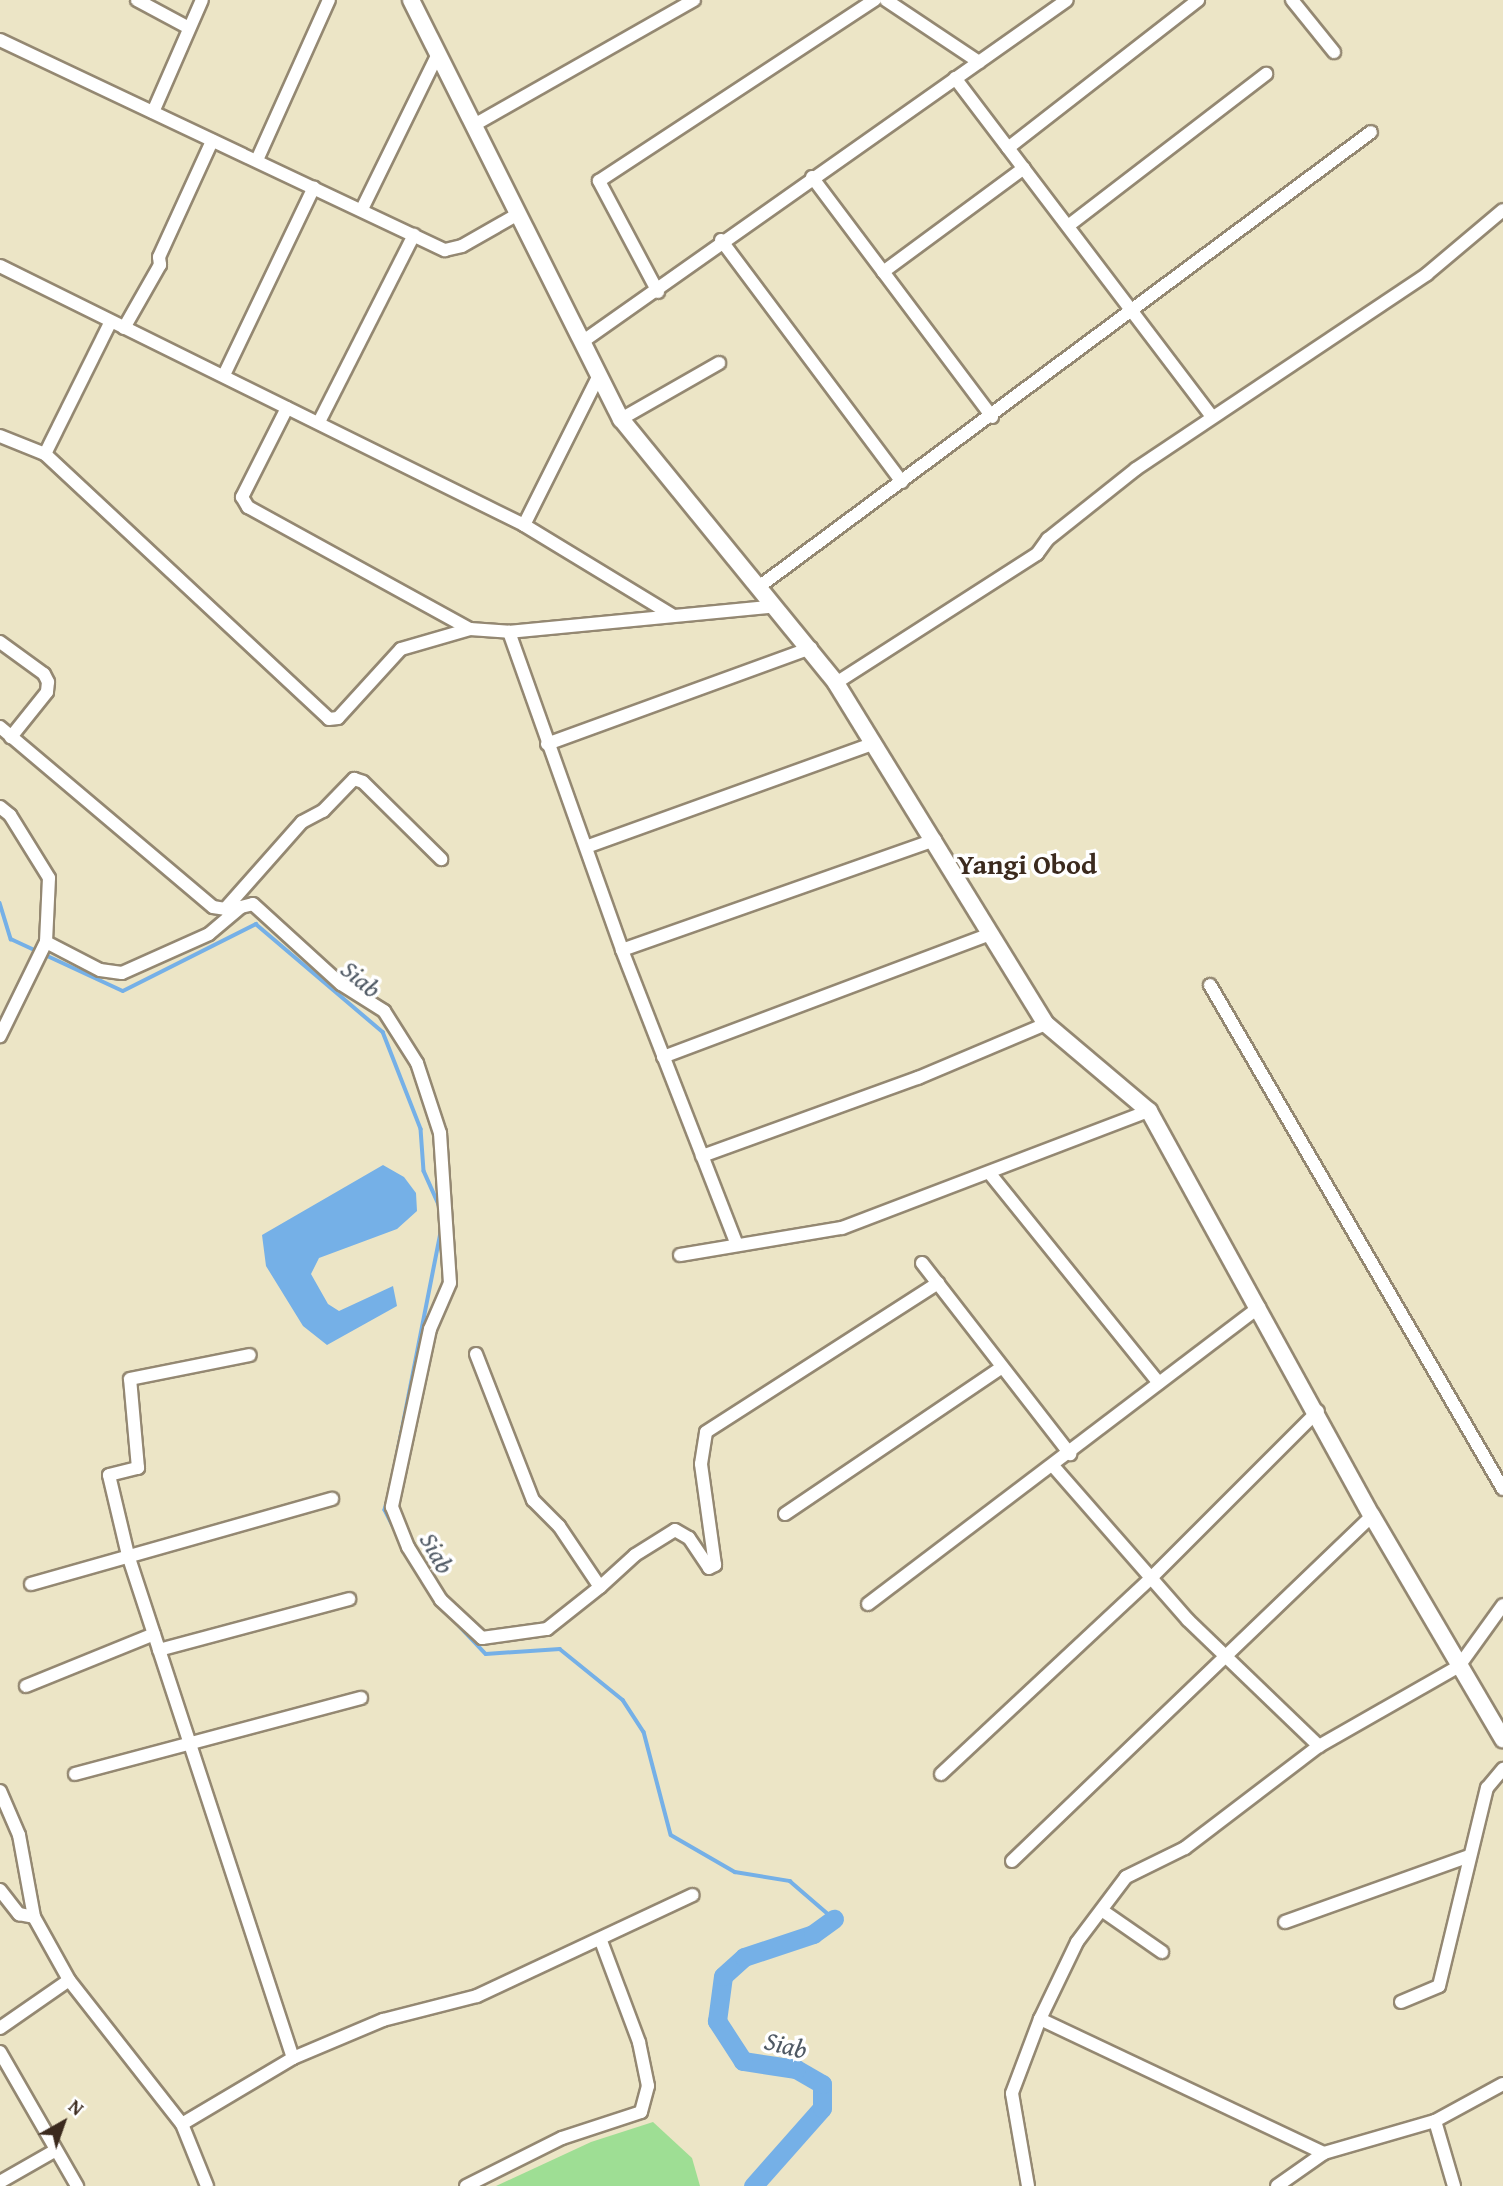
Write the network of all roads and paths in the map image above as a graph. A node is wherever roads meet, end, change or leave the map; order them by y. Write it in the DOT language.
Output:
graph roads {
  1 [pos="137,0"];
  2 [pos="202,0"];
  3 [pos="329,0"];
  4 [pos="411,0"];
  5 [pos="694,0"];
  6 [pos="876,0"];
  7 [pos="886,0"];
  8 [pos="1067,0"];
  9 [pos="1198,0"];
  10 [pos="1292,0"];
  11 [pos="189,28"];
  12 [pos="0,40"];
  13 [pos="1334,52"];
  14 [pos="438,54"];
  15 [pos="979,62"];
  16 [pos="1266,74"];
  17 [pos="955,78"];
  18 [pos="153,112"];
  19 [pos="474,125"];
  20 [pos="1371,132"];
  21 [pos="212,141"];
  22 [pos="1008,148"];
  23 [pos="257,160"];
  24 [pos="1024,168"];
  25 [pos="812,177"];
  26 [pos="314,187"];
  27 [pos="362,209"];
  28 [pos="1503,210"];
  29 [pos="518,214"];
  30 [pos="1068,226"];
  31 [pos="414,235"];
  32 [pos="721,240"];
  33 [pos="0,266"];
  34 [pos="883,272"];
  35 [pos="658,292"];
  36 [pos="1133,310"];
  37 [pos="110,323"];
  38 [pos="124,328"];
  39 [pos="582,342"];
  40 [pos="719,363"];
  41 [pos="224,375"];
  42 [pos="599,375"];
  43 [pos="287,408"];
  44 [pos="1212,416"];
  45 [pos="992,417"];
  46 [pos="621,419"];
  47 [pos="319,422"];
  48 [pos="0,436"];
  49 [pos="45,454"];
  50 [pos="902,482"];
  51 [pos="524,525"];
  52 [pos="760,586"];
  53 [pos="770,607"];
  54 [pos="672,615"];
  55 [pos="470,629"];
  56 [pos="509,632"];
  57 [pos="0,642"];
  58 [pos="811,648"];
  59 [pos="836,683"];
  60 [pos="0,727"];
  61 [pos="11,737"];
  62 [pos="875,743"];
  63 [pos="547,744"];
  64 [pos="0,807"];
  65 [pos="934,840"];
  66 [pos="586,847"];
  67 [pos="441,859"];
  68 [pos="242,900"];
  69 [pos="991,934"];
  70 [pos="46,942"];
  71 [pos="622,950"];
  72 [pos="1210,985"];
  73 [pos="1046,1024"];
  74 [pos="0,1036"];
  75 [pos="663,1057"];
  76 [pos="1149,1111"];
  77 [pos="702,1156"];
  78 [pos="991,1175"];
  79 [pos="736,1243"];
  80 [pos="680,1255"];
  81 [pos="922,1263"];
  82 [pos="938,1283"];
  83 [pos="1259,1307"];
  84 [pos="476,1354"];
  85 [pos="250,1355"];
  86 [pos="1001,1368"];
  87 [pos="1159,1383"];
  88 [pos="1318,1411"];
  89 [pos="1070,1454"];
  90 [pos="1054,1467"];
  91 [pos="1503,1489"];
  92 [pos="331,1499"];
  93 [pos="785,1514"];
  94 [pos="1373,1516"];
  95 [pos="128,1555"];
  96 [pos="1151,1578"];
  97 [pos="32,1584"];
  98 [pos="600,1587"];
  99 [pos="349,1599"];
  100 [pos="868,1604"];
  101 [pos="1503,1605"];
  102 [pos="154,1634"];
  103 [pos="159,1650"];
  104 [pos="1226,1656"];
  105 [pos="1459,1666"];
  106 [pos="26,1686"];
  107 [pos="361,1698"];
  108 [pos="1503,1739"];
  109 [pos="189,1741"];
  110 [pos="1319,1746"];
  111 [pos="1503,1769"];
  112 [pos="75,1774"];
  113 [pos="941,1774"];
  114 [pos="0,1791"];
  115 [pos="1469,1856"];
  116 [pos="1012,1861"];
  117 [pos="0,1890"];
  118 [pos="693,1895"];
  119 [pos="1103,1911"];
  120 [pos="34,1917"];
  121 [pos="1285,1922"];
  122 [pos="601,1941"];
  123 [pos="1163,1952"];
  124 [pos="69,1980"];
  125 [pos="1401,2002"];
  126 [pos="1040,2019"];
  127 [pos="0,2028"];
  128 [pos="0,2052"];
  129 [pos="293,2058"];
  130 [pos="1503,2084"];
  131 [pos="1435,2120"];
  132 [pos="182,2124"];
  133 [pos="56,2150"];
  134 [pos="1324,2153"];
  135 [pos="0,2182"];
  136 [pos="77,2186"];
  137 [pos="207,2186"];
  138 [pos="466,2186"];
  139 [pos="1028,2186"];
  140 [pos="1277,2186"];
  141 [pos="1454,2186"];
  1 -- 11 [label="street"];
  2 -- 11 [label="street"];
  3 -- 23 [label="street"];
  4 -- 14 [label="street"];
  5 -- 19 [label="street"];
  6 -- 35 [label="street"];
  7 -- 15 [label="street"];
  8 -- 15 [label="street"];
  9 -- 22 [label="street"];
  10 -- 13 [label="street"];
  11 -- 18 [label="street"];
  12 -- 18 [label="street"];
  14 -- 19 [label="street"];
  14 -- 27 [label="street"];
  15 -- 17 [label="street"];
  16 -- 30 [label="street"];
  17 -- 22 [label="street"];
  17 -- 25 [label="street"];
  18 -- 21 [label="street"];
  19 -- 29 [label="street"];
  20 -- 36 [label="street"];
  21 -- 23 [label="street"];
  21 -- 38 [label="street"];
  22 -- 24 [label="street"];
  23 -- 26 [label="street"];
  24 -- 30 [label="street"];
  24 -- 34 [label="street"];
  25 -- 32 [label="street"];
  25 -- 34 [label="street"];
  26 -- 27 [label="street"];
  26 -- 41 [label="street"];
  27 -- 31 [label="street"];
  28 -- 44 [label="street"];
  29 -- 31 [label="street"];
  29 -- 39 [label="street"];
  30 -- 36 [label="street"];
  31 -- 47 [label="street"];
  32 -- 35 [label="street"];
  32 -- 50 [label="street"];
  33 -- 37 [label="street"];
  34 -- 45 [label="street"];
  35 -- 39 [label="street"];
  36 -- 44 [label="street"];
  36 -- 45 [label="street"];
  37 -- 38 [label="street"];
  37 -- 49 [label="street"];
  38 -- 41 [label="street"];
  39 -- 42 [label="street"];
  40 -- 46 [label="street"];
  41 -- 43 [label="street"];
  42 -- 46 [label="street"];
  42 -- 51 [label="street"];
  43 -- 47 [label="street"];
  43 -- 55 [label="street"];
  44 -- 59 [label="street"];
  45 -- 50 [label="street"];
  46 -- 52 [label="street"];
  47 -- 51 [label="street"];
  48 -- 49 [label="street"];
  49 -- 55 [label="street"];
  50 -- 52 [label="street"];
  51 -- 54 [label="street"];
  52 -- 53 [label="street"];
  53 -- 54 [label="street"];
  53 -- 58 [label="street"];
  54 -- 56 [label="street"];
  55 -- 56 [label="street"];
  56 -- 63 [label="street"];
  57 -- 61 [label="street"];
  58 -- 59 [label="street"];
  58 -- 63 [label="street"];
  59 -- 62 [label="street"];
  60 -- 61 [label="street"];
  61 -- 68 [label="street"];
  62 -- 65 [label="street"];
  62 -- 66 [label="street"];
  63 -- 66 [label="street"];
  64 -- 70 [label="street"];
  65 -- 69 [label="street"];
  65 -- 71 [label="street"];
  66 -- 71 [label="street"];
  67 -- 68 [label="street"];
  68 -- 70 [label="street"];
  68 -- 98 [label="street"];
  69 -- 73 [label="street"];
  69 -- 75 [label="street"];
  70 -- 74 [label="street"];
  71 -- 75 [label="street"];
  72 -- 91 [label="street"];
  73 -- 76 [label="street"];
  73 -- 77 [label="street"];
  75 -- 77 [label="street"];
  76 -- 78 [label="street"];
  76 -- 83 [label="street"];
  77 -- 79 [label="street"];
  78 -- 79 [label="street"];
  78 -- 87 [label="street"];
  79 -- 80 [label="street"];
  81 -- 82 [label="street"];
  82 -- 86 [label="street"];
  82 -- 98 [label="street"];
  83 -- 87 [label="street"];
  83 -- 88 [label="street"];
  84 -- 98 [label="street"];
  85 -- 95 [label="street"];
  86 -- 89 [label="street"];
  86 -- 93 [label="street"];
  87 -- 89 [label="street"];
  88 -- 94 [label="street"];
  88 -- 96 [label="street"];
  89 -- 90 [label="street"];
  90 -- 96 [label="street"];
  90 -- 100 [label="street"];
  92 -- 95 [label="street"];
  94 -- 104 [label="street"];
  94 -- 105 [label="street"];
  95 -- 97 [label="street"];
  95 -- 102 [label="street"];
  96 -- 104 [label="street"];
  96 -- 113 [label="street"];
  99 -- 103 [label="street"];
  101 -- 105 [label="street"];
  102 -- 103 [label="street"];
  102 -- 106 [label="street"];
  103 -- 109 [label="street"];
  104 -- 110 [label="street"];
  104 -- 116 [label="street"];
  105 -- 108 [label="street"];
  105 -- 110 [label="street"];
  107 -- 109 [label="street"];
  109 -- 112 [label="street"];
  109 -- 129 [label="street"];
  110 -- 119 [label="street"];
  111 -- 115 [label="street"];
  114 -- 120 [label="street"];
  115 -- 121 [label="street"];
  115 -- 125 [label="street"];
  117 -- 120 [label="street"];
  118 -- 122 [label="street"];
  119 -- 123 [label="street"];
  119 -- 126 [label="street"];
  120 -- 124 [label="street"];
  122 -- 129 [label="street"];
  122 -- 138 [label="street"];
  124 -- 127 [label="street"];
  124 -- 132 [label="street"];
  126 -- 134 [label="street"];
  126 -- 139 [label="street"];
  128 -- 133 [label="street"];
  129 -- 132 [label="street"];
  130 -- 131 [label="street"];
  131 -- 134 [label="street"];
  131 -- 141 [label="street"];
  132 -- 137 [label="street"];
  133 -- 135 [label="street"];
  133 -- 136 [label="street"];
  134 -- 140 [label="street"];
}
